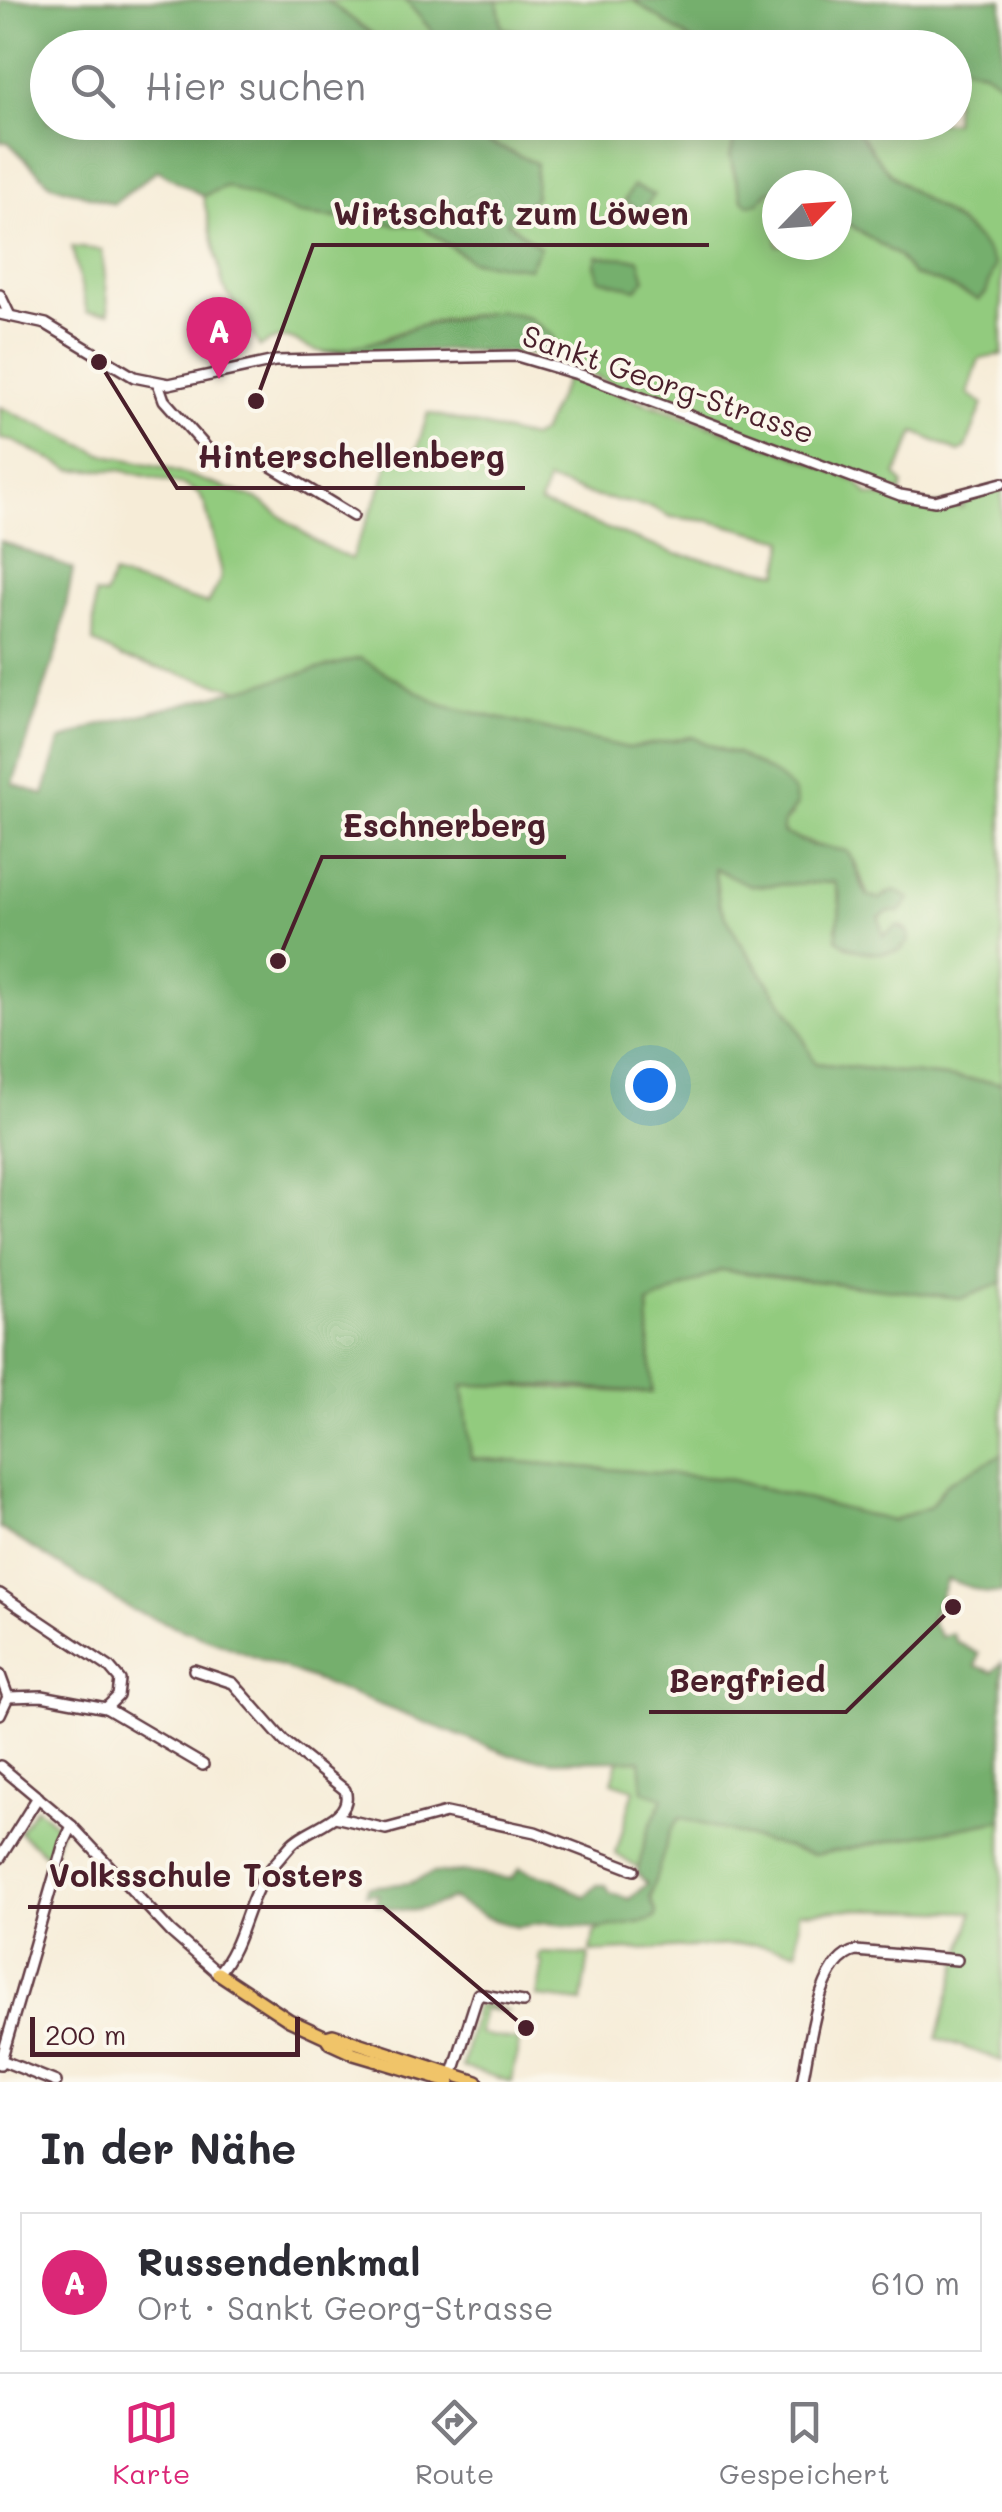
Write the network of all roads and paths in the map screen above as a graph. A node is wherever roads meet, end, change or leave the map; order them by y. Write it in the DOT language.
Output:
graph roads {
  1 [pos="0,295"];
  2 [pos="5,315"];
  3 [pos="158,383"];
  4 [pos="1002,483"];
  5 [pos="353,516"];
  6 [pos="0,1594"];
  7 [pos="194,1670"];
  8 [pos="0,1675"];
  9 [pos="8,1697"];
  10 [pos="106,1708"];
  11 [pos="0,1714"];
  12 [pos="203,1765"];
  13 [pos="0,1766"];
  14 [pos="38,1797"];
  15 [pos="335,1817"];
  16 [pos="72,1826"];
  17 [pos="0,1858"];
  18 [pos="634,1870"];
  19 [pos="957,1960"];
  20 [pos="218,1974"];
  21 [pos="523,2002"];
  22 [pos="4,2034"];
  23 [pos="0,2062"];
  24 [pos="404,2064"];
  25 [pos="451,2079"];
  26 [pos="56,2082"];
  27 [pos="398,2082"];
  28 [pos="477,2082"];
  29 [pos="802,2082"];
  1 -- 2 [label="street"];
  2 -- 3 [label="street, Sankt Georg-Strasse"];
  3 -- 4 [label="street, Sankt Georg-Strasse"];
  3 -- 5 [label="street"];
  6 -- 10 [label="street"];
  7 -- 15 [label="street"];
  8 -- 9 [label="street"];
  9 -- 10 [label="street"];
  9 -- 11 [label="street"];
  10 -- 12 [label="street"];
  13 -- 14 [label="street"];
  14 -- 16 [label="street"];
  14 -- 17 [label="street"];
  15 -- 18 [label="street"];
  15 -- 20 [label="street"];
  16 -- 20 [label="street"];
  16 -- 22 [label="street"];
  19 -- 29 [label="street"];
  20 -- 24 [label="main road"];
  21 -- 25 [label="street"];
  22 -- 23 [label="street"];
  23 -- 26 [label="street"];
  24 -- 25 [label="main road"];
  24 -- 27 [label="street"];
  25 -- 28 [label="main road"];
}
